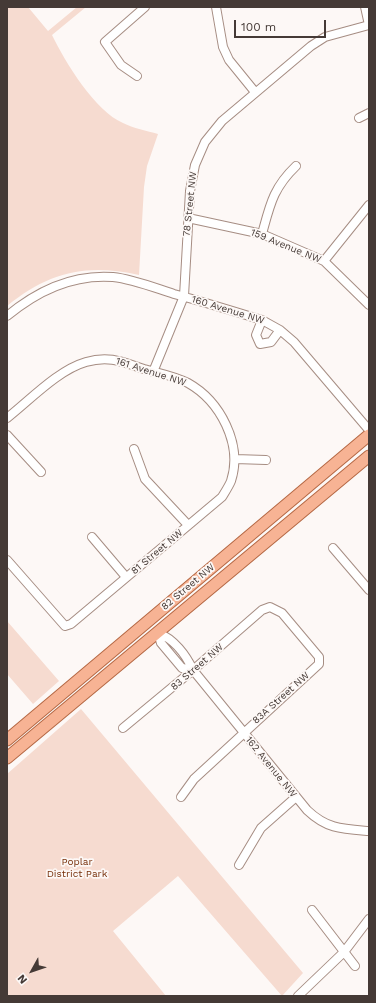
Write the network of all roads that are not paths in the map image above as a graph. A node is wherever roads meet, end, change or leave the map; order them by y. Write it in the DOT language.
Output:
graph roads {
  1 [pos="144,7"];
  2 [pos="216,7"];
  3 [pos="365,7"];
  4 [pos="369,25"];
  5 [pos="137,76"];
  6 [pos="255,92"];
  7 [pos="369,113"];
  8 [pos="359,118"];
  9 [pos="296,166"];
  10 [pos="369,204"];
  11 [pos="188,218"];
  12 [pos="262,234"];
  13 [pos="324,261"];
  14 [pos="184,296"];
  15 [pos="369,305"];
  16 [pos="7,316"];
  17 [pos="262,320"];
  18 [pos="280,330"];
  19 [pos="153,372"];
  20 [pos="7,418"];
  21 [pos="369,430"];
  22 [pos="7,435"];
  23 [pos="369,435"];
  24 [pos="134,448"];
  25 [pos="369,456"];
  26 [pos="235,459"];
  27 [pos="266,460"];
  28 [pos="41,472"];
  29 [pos="188,525"];
  30 [pos="92,537"];
  31 [pos="333,548"];
  32 [pos="7,560"];
  33 [pos="126,578"];
  34 [pos="369,590"];
  35 [pos="148,621"];
  36 [pos="158,633"];
  37 [pos="312,649"];
  38 [pos="193,670"];
  39 [pos="123,728"];
  40 [pos="243,732"];
  41 [pos="7,739"];
  42 [pos="17,750"];
  43 [pos="7,758"];
  44 [pos="181,797"];
  45 [pos="296,797"];
  46 [pos="369,832"];
  47 [pos="239,865"];
  48 [pos="312,910"];
  49 [pos="369,919"];
  50 [pos="344,952"];
  51 [pos="355,966"];
  52 [pos="298,996"];
  1 -- 5 [label="street"];
  2 -- 6 [label="street"];
  3 -- 4 [label="street"];
  4 -- 6 [label="street, 78 Street NW"];
  6 -- 11 [label="street, 78 Street NW"];
  7 -- 8 [label="street"];
  9 -- 12 [label="street"];
  10 -- 13 [label="street"];
  11 -- 12 [label="street, 159 Avenue NW"];
  11 -- 14 [label="street, 78 Street NW"];
  12 -- 13 [label="street, 159 Avenue NW"];
  13 -- 15 [label="street, 159 Avenue NW"];
  14 -- 16 [label="street, 160 Avenue NW"];
  14 -- 17 [label="street, 160 Avenue NW"];
  14 -- 19 [label="street, 78 Street NW"];
  17 -- 18 [label="street, 160 Avenue NW"];
  17 -- 18 [label="street"];
  18 -- 21 [label="street, 160 Avenue NW"];
  19 -- 20 [label="street, 161 Avenue NW"];
  19 -- 26 [label="street, 161 Avenue NW"];
  22 -- 28 [label="street"];
  23 -- 35 [label="main road, 82 Street NW"];
  24 -- 29 [label="street"];
  25 -- 36 [label="main road, 82 Street NW"];
  26 -- 27 [label="street"];
  26 -- 29 [label="street, 81 Street NW"];
  29 -- 33 [label="street, 81 Street NW"];
  30 -- 33 [label="street"];
  31 -- 34 [label="street"];
  32 -- 33 [label="street, 81 Street NW"];
  35 -- 36 [label="main road"];
  35 -- 41 [label="main road, 82 Street NW"];
  36 -- 38 [label="street, 162 Avenue NW"];
  36 -- 42 [label="main road, 82 Street NW"];
  37 -- 38 [label="street, 83 Street NW"];
  37 -- 40 [label="street, 83A Street NW"];
  38 -- 39 [label="street, 83 Street NW"];
  38 -- 40 [label="street, 162 Avenue NW"];
  40 -- 44 [label="street, 83A Street NW"];
  40 -- 45 [label="street, 162 Avenue NW"];
  41 -- 42 [label="street"];
  42 -- 43 [label="main road, 82 Street NW"];
  45 -- 46 [label="street, 162 Avenue NW"];
  45 -- 47 [label="street"];
  48 -- 50 [label="street"];
  49 -- 50 [label="street"];
  50 -- 51 [label="street"];
  50 -- 52 [label="street"];
}
